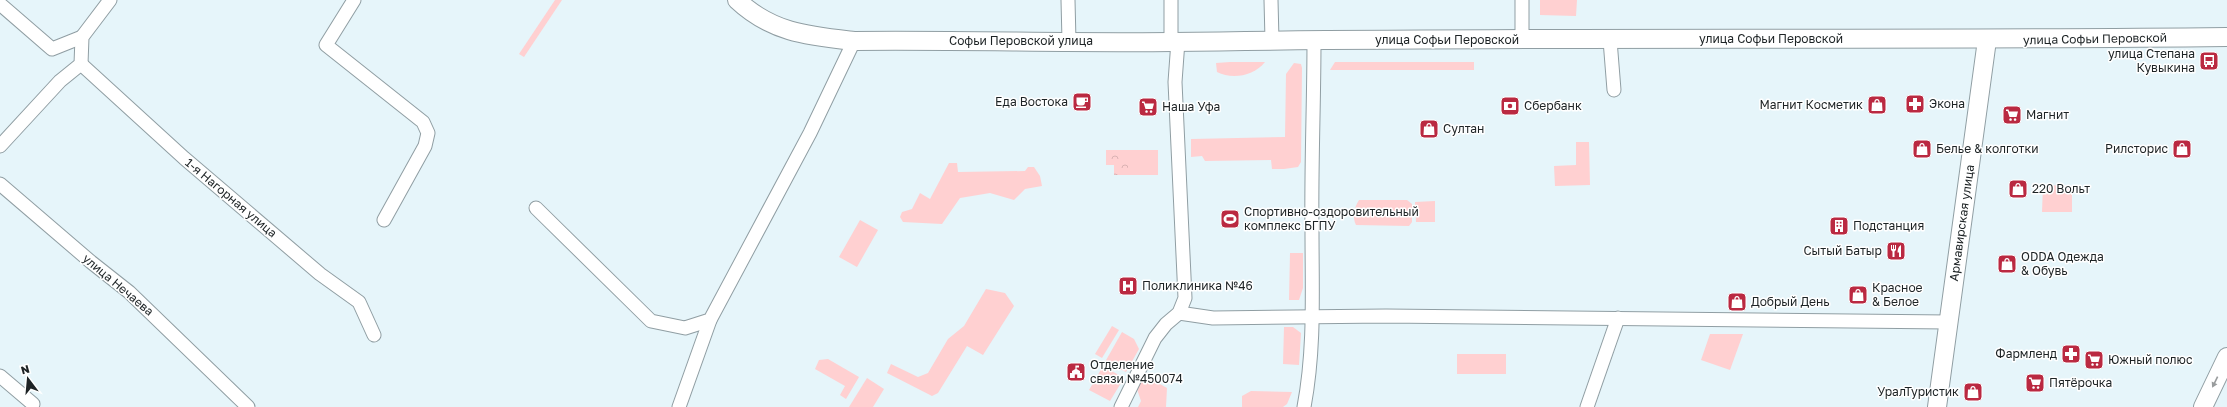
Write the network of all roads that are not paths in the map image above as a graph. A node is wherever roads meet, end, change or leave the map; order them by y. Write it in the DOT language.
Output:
graph roads {
  1 [pos="110,0"];
  2 [pos="354,0"];
  3 [pos="737,0"];
  4 [pos="1068,0"];
  5 [pos="1171,0"];
  6 [pos="1271,0"];
  7 [pos="1522,0"];
  8 [pos="0,4"];
  9 [pos="754,7"];
  10 [pos="82,37"];
  11 [pos="2227,37"];
  12 [pos="1272,40"];
  13 [pos="1522,40"];
  14 [pos="1610,40"];
  15 [pos="1987,40"];
  16 [pos="854,41"];
  17 [pos="1069,41"];
  18 [pos="1175,41"];
  19 [pos="1314,41"];
  20 [pos="81,64"];
  21 [pos="1614,90"];
  22 [pos="0,146"];
  23 [pos="0,184"];
  24 [pos="536,208"];
  25 [pos="384,220"];
  26 [pos="1179,313"];
  27 [pos="1313,316"];
  28 [pos="1618,318"];
  29 [pos="710,320"];
  30 [pos="1948,322"];
  31 [pos="374,335"];
  32 [pos="2227,357"];
  33 [pos="0,376"];
  34 [pos="33,404"];
  35 [pos="248,407"];
  36 [pos="679,407"];
  37 [pos="1122,407"];
  38 [pos="1304,407"];
  39 [pos="1587,407"];
  40 [pos="1937,407"];
  41 [pos="2203,407"];
  1 -- 10 [label="street"];
  2 -- 25 [label="street"];
  3 -- 9 [label="main road, Софьи Перовской улица"];
  4 -- 17 [label="street"];
  5 -- 18 [label="street"];
  6 -- 12 [label="street"];
  7 -- 13 [label="street"];
  8 -- 10 [label="street"];
  9 -- 16 [label="main road, Софьи Перовской улица"];
  10 -- 20 [label="street"];
  11 -- 15 [label="main road, улица Софьи Перовской"];
  12 -- 18 [label="main road, Софьи Перовской улица"];
  12 -- 19 [label="main road, Софьи Перовской улица"];
  13 -- 14 [label="main road, улица Софьи Перовской"];
  13 -- 19 [label="main road, улица Софьи Перовской"];
  14 -- 15 [label="main road, улица Софьи Перовской"];
  14 -- 21 [label="street"];
  15 -- 30 [label="main road, Армавирская улица"];
  16 -- 17 [label="main road, Софьи Перовской улица"];
  16 -- 29 [label="street"];
  17 -- 18 [label="main road, Софьи Перовской улица"];
  18 -- 26 [label="street"];
  19 -- 27 [label="street"];
  20 -- 22 [label="street"];
  20 -- 31 [label="street, 1-я Нагорная улица"];
  23 -- 35 [label="street, улица Нечаева"];
  24 -- 29 [label="street"];
  26 -- 27 [label="street"];
  26 -- 37 [label="street"];
  27 -- 28 [label="street"];
  27 -- 38 [label="street"];
  28 -- 30 [label="street"];
  28 -- 39 [label="street"];
  29 -- 36 [label="street"];
  30 -- 40 [label="main road, Армавирская улица"];
  32 -- 41 [label="main road, one-way"];
  33 -- 34 [label="street"];
}
